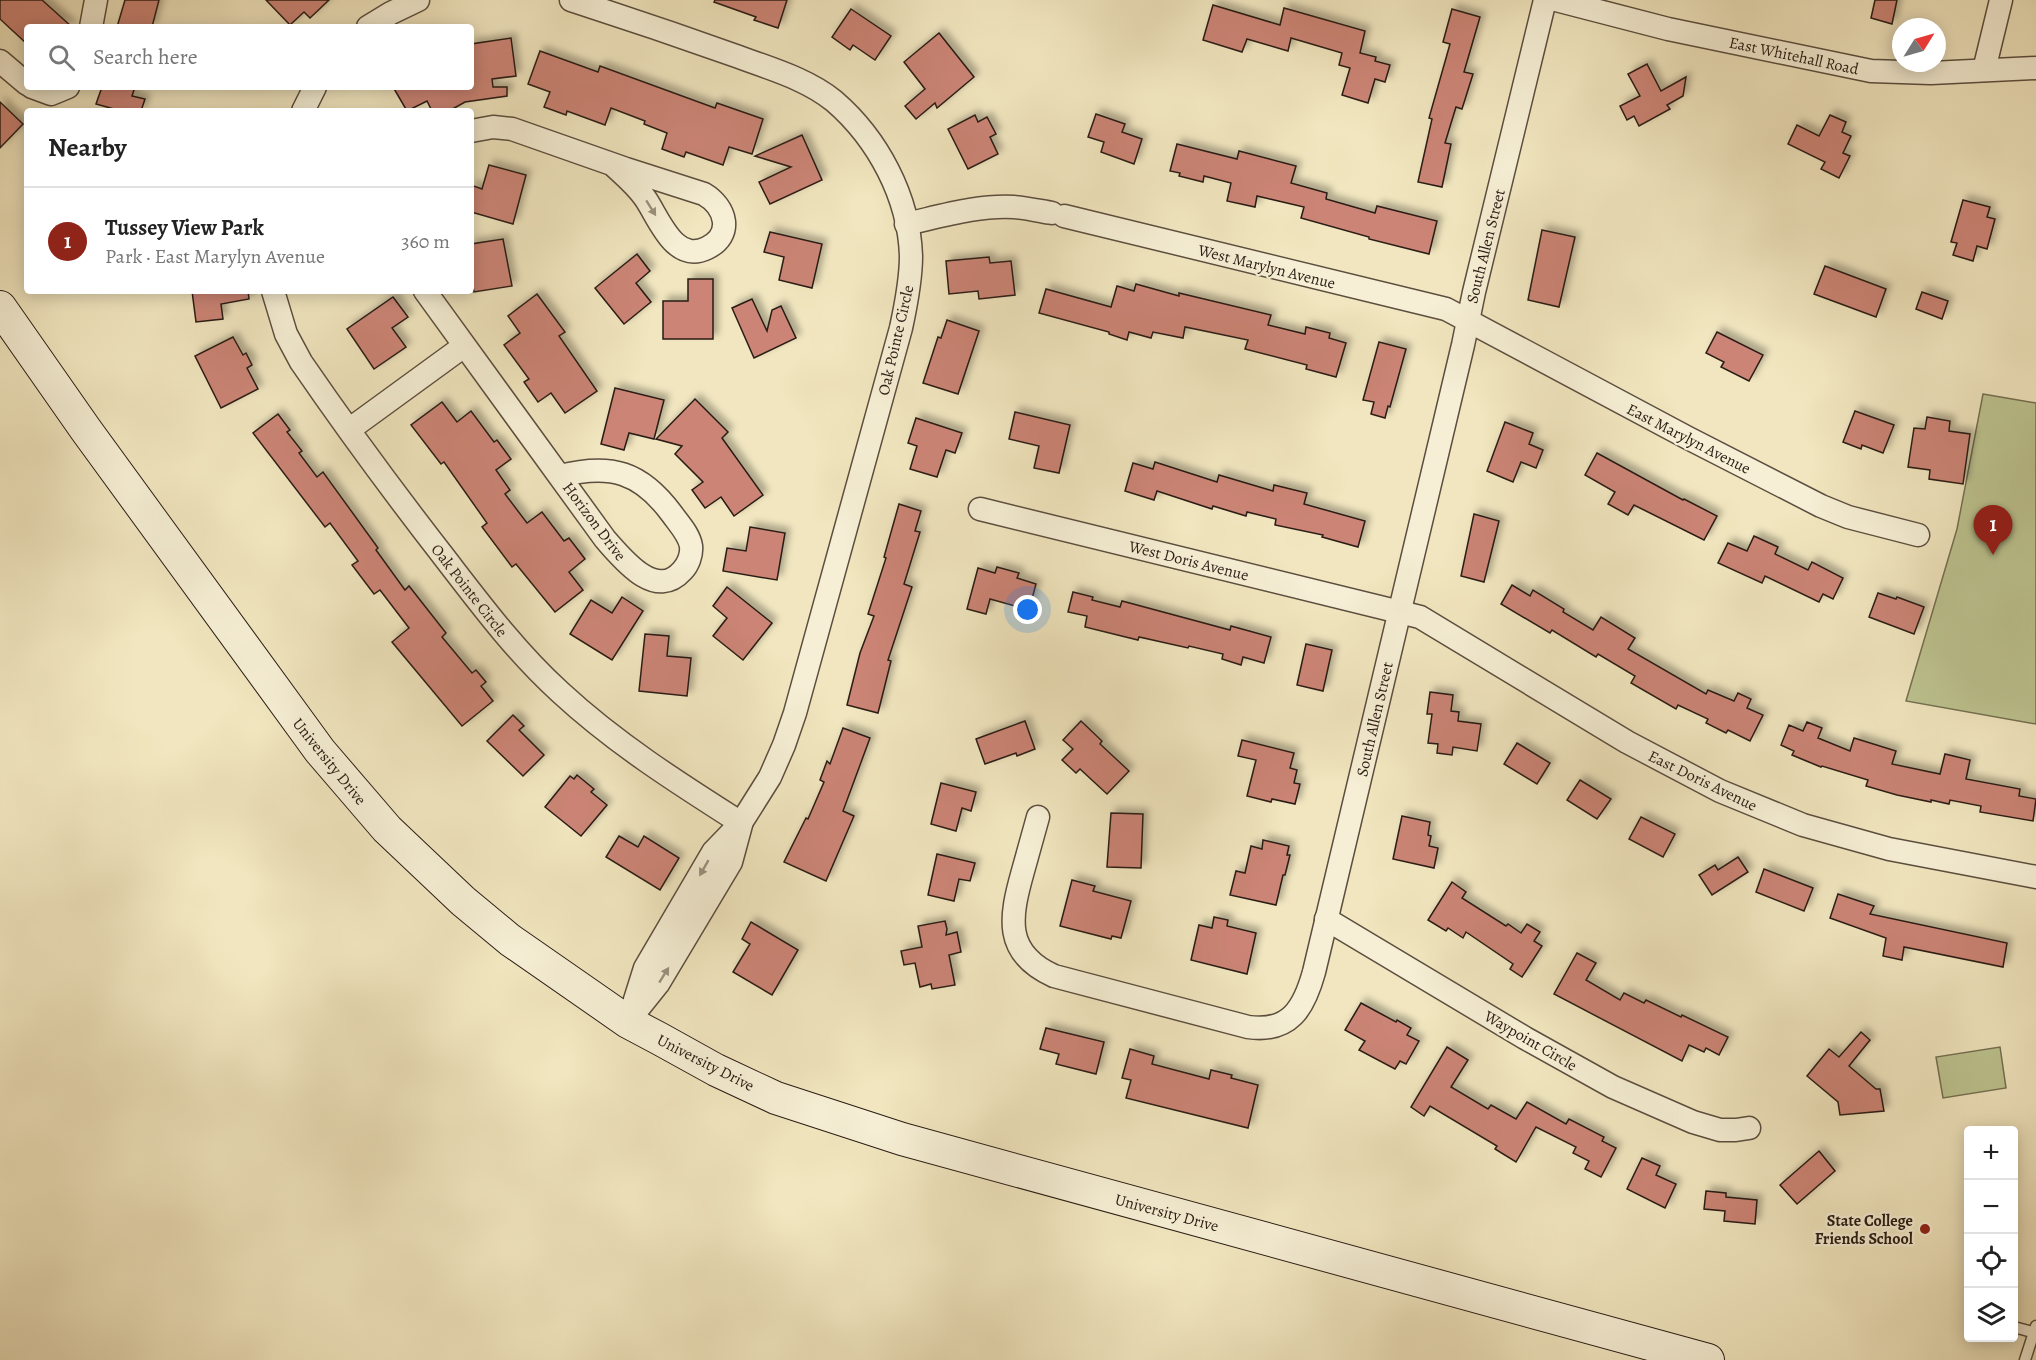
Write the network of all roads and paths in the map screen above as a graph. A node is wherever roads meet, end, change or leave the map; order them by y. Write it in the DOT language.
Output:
graph roads {
  1 [pos="96,0"];
  2 [pos="418,0"];
  3 [pos="571,0"];
  4 [pos="1545,0"];
  5 [pos="1556,0"];
  6 [pos="2001,0"];
  7 [pos="92,24"];
  8 [pos="374,24"];
  9 [pos="0,61"];
  10 [pos="2036,68"];
  11 [pos="1984,70"];
  12 [pos="24,81"];
  13 [pos="40,90"];
  14 [pos="61,90"];
  15 [pos="314,90"];
  16 [pos="304,108"];
  17 [pos="474,130"];
  18 [pos="613,165"];
  19 [pos="906,224"];
  20 [pos="274,294"];
  21 [pos="427,294"];
  22 [pos="0,307"];
  23 [pos="1467,322"];
  24 [pos="464,346"];
  25 [pos="350,429"];
  26 [pos="560,476"];
  27 [pos="980,509"];
  28 [pos="1918,535"];
  29 [pos="1399,611"];
  30 [pos="1038,817"];
  31 [pos="741,823"];
  32 [pos="2036,877"];
  33 [pos="1326,919"];
  34 [pos="628,1022"];
  35 [pos="1749,1128"];
  36 [pos="2018,1328"];
  37 [pos="2035,1331"];
  38 [pos="1708,1360"];
  39 [pos="2025,1360"];
  1 -- 7 [label="street"];
  2 -- 8 [label="street"];
  3 -- 19 [label="street, Oak Pointe Circle"];
  4 -- 23 [label="street, South Allen Street"];
  5 -- 11 [label="street, East Whitehall Road"];
  6 -- 11 [label="street"];
  9 -- 12 [label="street"];
  10 -- 11 [label="street, East Whitehall Road"];
  13 -- 14 [label="street"];
  15 -- 16 [label="street"];
  17 -- 18 [label="street"];
  18 -- 18 [label="street, one-way"];
  19 -- 23 [label="street, West Marylyn Avenue"];
  19 -- 31 [label="street, Oak Pointe Circle"];
  20 -- 25 [label="street, Oak Pointe Circle"];
  21 -- 24 [label="street, Horizon Drive"];
  22 -- 34 [label="main road, University Drive"];
  23 -- 28 [label="street, East Marylyn Avenue"];
  23 -- 29 [label="street, South Allen Street"];
  24 -- 25 [label="street"];
  24 -- 26 [label="street, Horizon Drive"];
  25 -- 31 [label="street, Oak Pointe Circle"];
  26 -- 26 [label="street, Horizon Drive"];
  27 -- 29 [label="street, West Doris Avenue"];
  29 -- 32 [label="street, East Doris Avenue"];
  29 -- 33 [label="street, South Allen Street"];
  30 -- 33 [label="street, South Allen Street"];
  31 -- 34 [label="street, Oak Pointe Circle"];
  33 -- 35 [label="street, Waypoint Circle"];
  34 -- 38 [label="main road, University Drive"];
  36 -- 37 [label="lane"];
  37 -- 39 [label="lane"];
}
